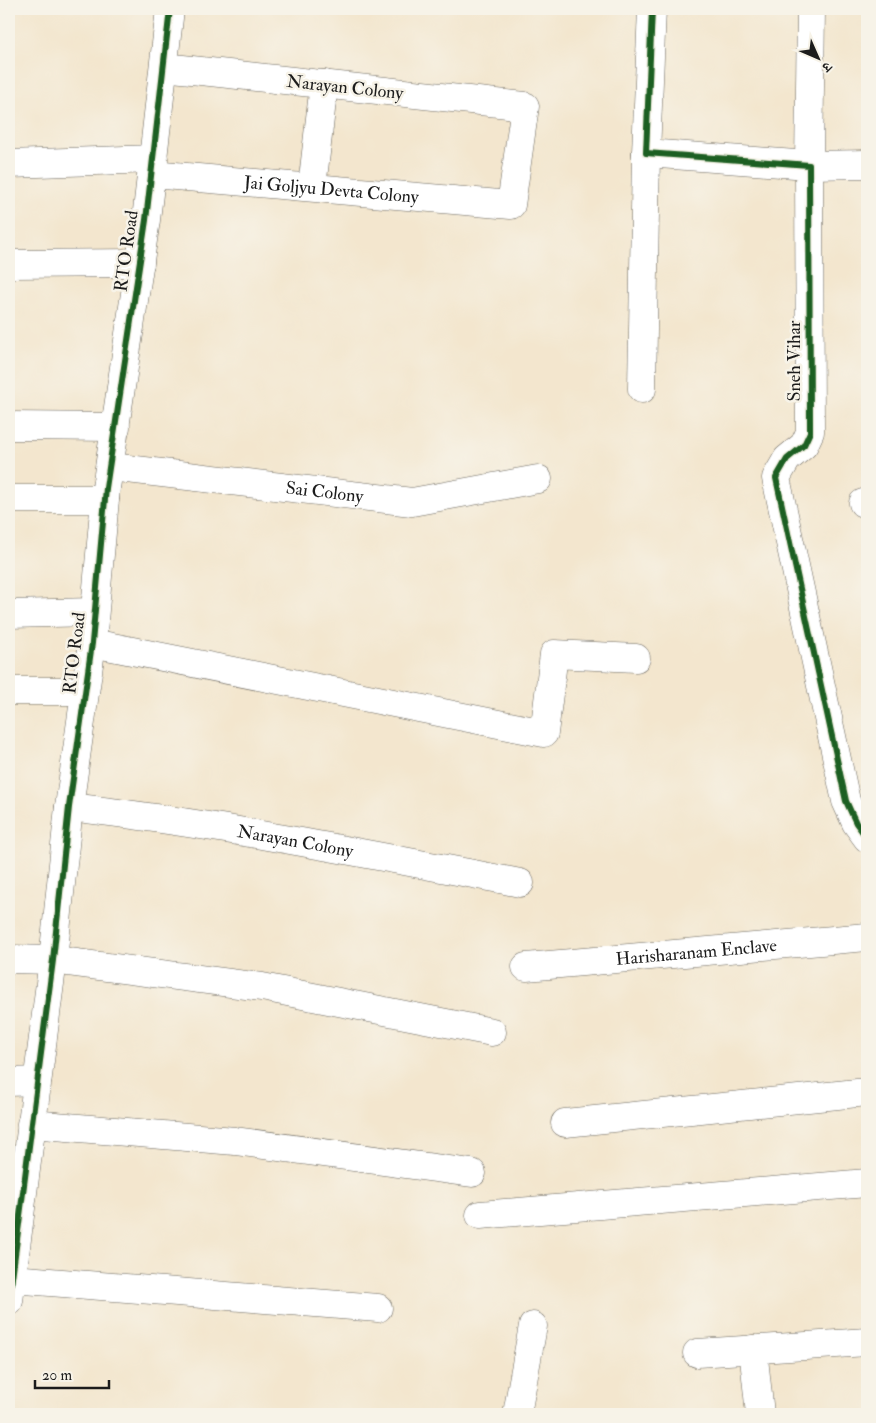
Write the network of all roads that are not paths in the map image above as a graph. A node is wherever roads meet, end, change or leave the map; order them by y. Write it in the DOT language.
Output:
graph roads {
  1 [pos="170,9"];
  2 [pos="652,9"];
  3 [pos="811,9"];
  4 [pos="164,67"];
  5 [pos="324,84"];
  6 [pos="646,153"];
  7 [pos="9,164"];
  8 [pos="867,164"];
  9 [pos="809,165"];
  10 [pos="153,166"];
  11 [pos="312,187"];
  12 [pos="512,205"];
  13 [pos="140,263"];
  14 [pos="9,264"];
  15 [pos="642,389"];
  16 [pos="9,426"];
  17 [pos="116,427"];
  18 [pos="110,467"];
  19 [pos="538,479"];
  20 [pos="9,499"];
  21 [pos="105,499"];
  22 [pos="94,612"];
  23 [pos="9,614"];
  24 [pos="92,644"];
  25 [pos="636,658"];
  26 [pos="9,691"];
  27 [pos="85,691"];
  28 [pos="69,807"];
  29 [pos="867,838"];
  30 [pos="520,883"];
  31 [pos="867,937"];
  32 [pos="9,959"];
  33 [pos="53,960"];
  34 [pos="526,967"];
  35 [pos="492,1032"];
  36 [pos="38,1081"];
  37 [pos="9,1082"];
  38 [pos="867,1092"];
  39 [pos="565,1123"];
  40 [pos="31,1124"];
  41 [pos="472,1173"];
  42 [pos="867,1183"];
  43 [pos="480,1215"];
  44 [pos="10,1290"];
  45 [pos="378,1308"];
  46 [pos="533,1326"];
  47 [pos="867,1342"];
  48 [pos="753,1349"];
  49 [pos="697,1353"];
  50 [pos="517,1414"];
  51 [pos="760,1414"];
  1 -- 4 [label="street, RTO Road"];
  2 -- 6 [label="street"];
  3 -- 9 [label="street, Sneh Vihar"];
  4 -- 5 [label="street, Narayan Colony"];
  4 -- 10 [label="street, RTO Road"];
  5 -- 11 [label="street"];
  5 -- 12 [label="street, Narayan Colony"];
  6 -- 9 [label="street"];
  6 -- 15 [label="street"];
  7 -- 10 [label="street, Jai Goljyu Devta Colony"];
  8 -- 9 [label="street"];
  9 -- 29 [label="street, Sneh Vihar"];
  10 -- 11 [label="street, Jai Goljyu Devta Colony"];
  10 -- 13 [label="street, RTO Road"];
  11 -- 12 [label="street, Jai Goljyu Devta Colony"];
  13 -- 14 [label="street"];
  13 -- 17 [label="street, RTO Road"];
  16 -- 17 [label="street"];
  17 -- 18 [label="street, RTO Road"];
  18 -- 19 [label="street, Sai Colony"];
  18 -- 21 [label="street, RTO Road"];
  20 -- 21 [label="street"];
  21 -- 22 [label="street, RTO Road"];
  22 -- 23 [label="street"];
  22 -- 24 [label="street, RTO Road"];
  24 -- 25 [label="street"];
  24 -- 27 [label="street, RTO Road"];
  26 -- 27 [label="street"];
  27 -- 28 [label="street, RTO Road"];
  28 -- 30 [label="street, Narayan Colony"];
  28 -- 33 [label="street, RTO Road"];
  31 -- 34 [label="street, Harisharanam Enclave"];
  32 -- 33 [label="street"];
  33 -- 35 [label="street"];
  33 -- 36 [label="street, RTO Road"];
  36 -- 37 [label="street"];
  36 -- 40 [label="street, RTO Road"];
  38 -- 39 [label="street"];
  40 -- 41 [label="street"];
  40 -- 44 [label="street, RTO Road"];
  42 -- 43 [label="street"];
  44 -- 45 [label="street"];
  46 -- 50 [label="street"];
  47 -- 48 [label="street"];
  48 -- 49 [label="street"];
  48 -- 51 [label="street"];
}
